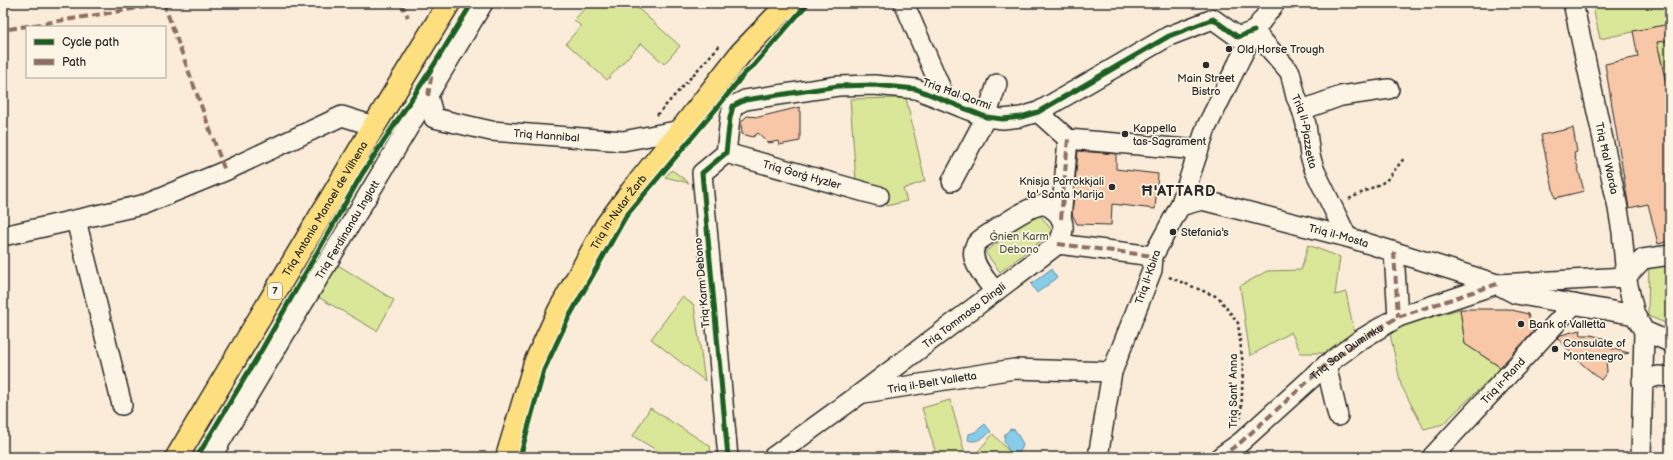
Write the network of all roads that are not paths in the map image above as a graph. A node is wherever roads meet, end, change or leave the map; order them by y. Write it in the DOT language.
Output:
graph roads {
  1 [pos="449,3"];
  2 [pos="483,3"];
  3 [pos="789,3"];
  4 [pos="904,3"];
  5 [pos="1275,3"];
  6 [pos="1573,3"];
  7 [pos="1213,11"];
  8 [pos="1254,31"];
  9 [pos="997,84"];
  10 [pos="1389,88"];
  11 [pos="428,96"];
  12 [pos="946,100"];
  13 [pos="1302,110"];
  14 [pos="1038,112"];
  15 [pos="986,117"];
  16 [pos="374,126"];
  17 [pos="682,130"];
  18 [pos="1068,139"];
  19 [pos="1198,150"];
  20 [pos="726,153"];
  21 [pos="952,181"];
  22 [pos="879,196"];
  23 [pos="1180,206"];
  24 [pos="76,220"];
  25 [pos="1061,232"];
  26 [pos="3,236"];
  27 [pos="1347,238"];
  28 [pos="1394,252"];
  29 [pos="1670,255"];
  30 [pos="1152,263"];
  31 [pos="1626,277"];
  32 [pos="1497,284"];
  33 [pos="995,292"];
  34 [pos="1574,304"];
  35 [pos="1635,314"];
  36 [pos="1398,317"];
  37 [pos="1644,331"];
  38 [pos="1670,342"];
  39 [pos="1326,365"];
  40 [pos="1112,372"];
  41 [pos="1670,377"];
  42 [pos="1642,381"];
  43 [pos="860,394"];
  44 [pos="122,405"];
  45 [pos="1338,416"];
  46 [pos="1100,456"];
  47 [pos="176,457"];
  48 [pos="211,457"];
  49 [pos="507,457"];
  50 [pos="728,457"];
  51 [pos="773,457"];
  52 [pos="1220,457"];
  53 [pos="1432,457"];
  54 [pos="1641,457"];
  1 -- 16 [label="highway, Triq Antonio Manoel de Vilhena / 7"];
  2 -- 11 [label="street, Triq Ferdinandu Inglott"];
  3 -- 17 [label="highway, Triq in-Nutar Żarb"];
  4 -- 12 [label="street"];
  5 -- 8 [label="street, Triq il-Kbira"];
  6 -- 31 [label="street, Triq Ħal Warda"];
  7 -- 8 [label="street, Triq Ħal Qormi"];
  7 -- 14 [label="street, Triq Ħal Qormi"];
  8 -- 13 [label="street, Triq il-Pjazzetta"];
  8 -- 19 [label="street, Triq il-Kbira"];
  9 -- 15 [label="street"];
  10 -- 13 [label="street"];
  11 -- 17 [label="street, Triq Hannibal"];
  11 -- 48 [label="street, Triq Ferdinandu Inglott"];
  12 -- 15 [label="street, Triq Ħal Qormi"];
  12 -- 20 [label="street, Triq Ħal Qormi"];
  13 -- 27 [label="street, Triq il-Pjazzetta"];
  14 -- 15 [label="street, Triq Ħal Qormi"];
  14 -- 18 [label="street"];
  15 -- 21 [label="street"];
  16 -- 24 [label="street"];
  16 -- 47 [label="highway, Triq Antonio Manoel de Vilhena / 7"];
  17 -- 49 [label="highway, Triq in-Nutar Żarb"];
  18 -- 19 [label="street"];
  18 -- 25 [label="street"];
  19 -- 23 [label="street, Triq il-Kbira"];
  20 -- 22 [label="street, Triq Ġorġ Hyzler"];
  20 -- 50 [label="street, Triq Karm Debono"];
  23 -- 27 [label="street, Triq il-Mosta"];
  23 -- 30 [label="street, Triq il-Kbira"];
  24 -- 26 [label="street"];
  24 -- 44 [label="street"];
  25 -- 30 [label="street"];
  25 -- 33 [label="street, Triq Tommaso Dingli"];
  25 -- 33 [label="street"];
  27 -- 28 [label="street, Triq il-Mosta"];
  28 -- 32 [label="street, Triq il-Mosta"];
  28 -- 36 [label="street"];
  29 -- 31 [label="street"];
  30 -- 40 [label="street, Triq il-Kbira"];
  31 -- 32 [label="street, Triq il-Mosta"];
  31 -- 35 [label="street, Triq Ħal Warda"];
  32 -- 34 [label="street, Triq il-Mosta"];
  32 -- 36 [label="street, Triq San Duminku"];
  33 -- 43 [label="street, Triq Tommaso Dingli"];
  34 -- 35 [label="street, Triq il-Mosta"];
  34 -- 53 [label="street, Triq ir-Rand"];
  35 -- 37 [label="street"];
  36 -- 39 [label="street, Triq San Duminku"];
  37 -- 38 [label="street"];
  37 -- 42 [label="street"];
  39 -- 45 [label="street"];
  39 -- 52 [label="street, Triq San Duminku"];
  40 -- 43 [label="street, Triq il-Belt Valletta"];
  40 -- 46 [label="street, Triq il-Kbira"];
  41 -- 42 [label="street"];
  42 -- 54 [label="street"];
  43 -- 51 [label="street, Triq il-Belt Valletta"];
}
